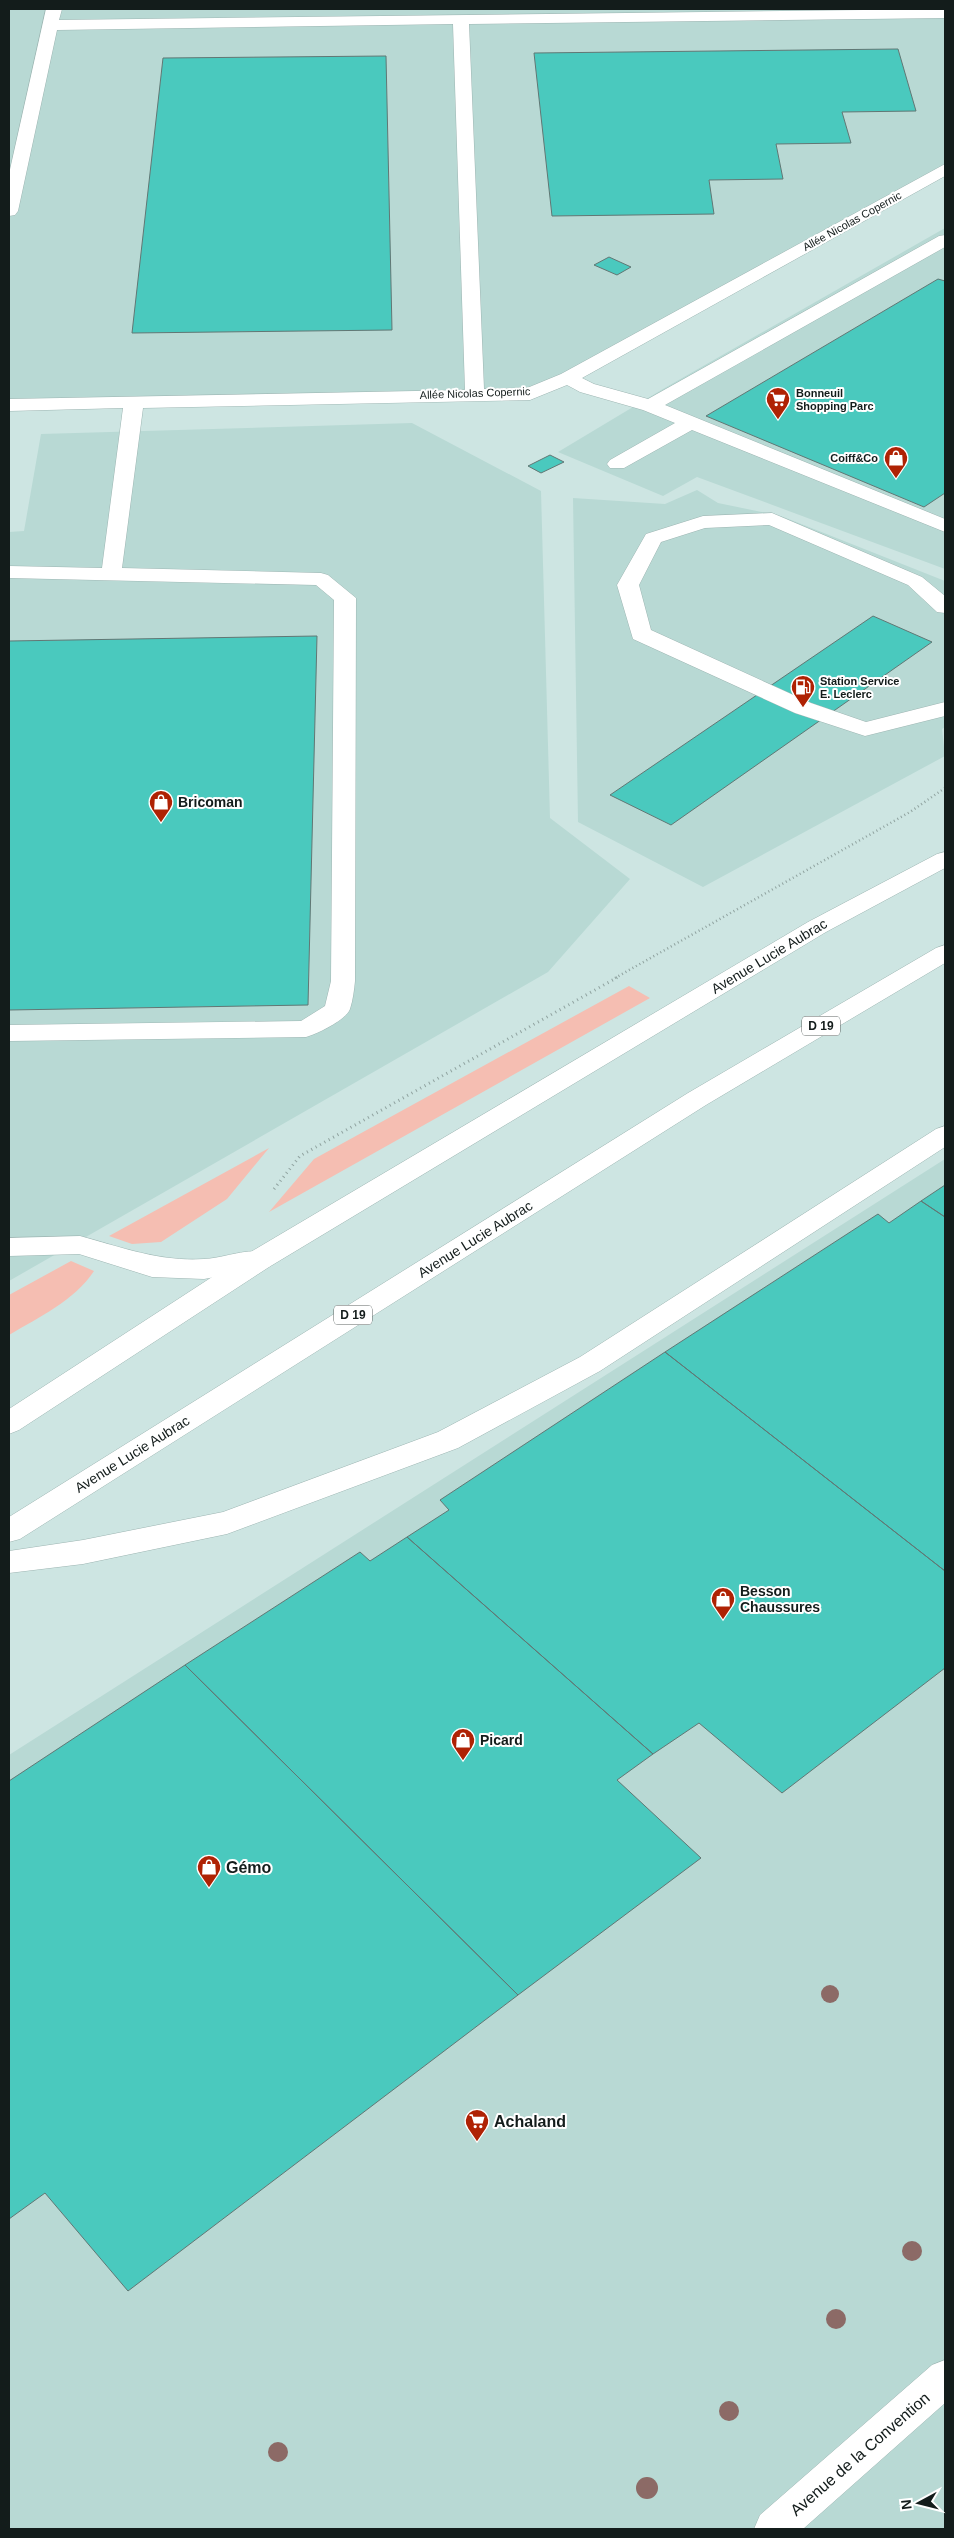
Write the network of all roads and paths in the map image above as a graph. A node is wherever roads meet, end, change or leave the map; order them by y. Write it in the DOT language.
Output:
graph roads {
  1 [pos="54,9"];
  2 [pos="853,11"];
  3 [pos="945,13"];
  4 [pos="461,20"];
  5 [pos="50,25"];
  6 [pos="945,169"];
  7 [pos="9,211"];
  8 [pos="945,240"];
  9 [pos="568,378"];
  10 [pos="475,394"];
  11 [pos="134,402"];
  12 [pos="9,405"];
  13 [pos="650,406"];
  14 [pos="690,423"];
  15 [pos="617,464"];
  16 [pos="945,526"];
  17 [pos="9,572"];
  18 [pos="111,575"];
  19 [pos="945,607"];
  20 [pos="945,709"];
  21 [pos="945,788"];
  22 [pos="945,859"];
  23 [pos="945,953"];
  24 [pos="9,1033"];
  25 [pos="945,1135"];
  26 [pos="273,1190"];
  27 [pos="9,1247"];
  28 [pos="259,1260"];
  29 [pos="9,1423"];
  30 [pos="9,1532"];
  31 [pos="9,1562"];
  32 [pos="945,2378"];
  33 [pos="774,2529"];
  1 -- 5 [label="street"];
  2 -- 3 [label="street"];
  2 -- 4 [label="street"];
  4 -- 5 [label="street"];
  4 -- 10 [label="street"];
  5 -- 7 [label="street"];
  6 -- 9 [label="street, Allée Nicolas Copernic"];
  8 -- 13 [label="street"];
  9 -- 10 [label="street, Allée Nicolas Copernic"];
  9 -- 13 [label="street"];
  10 -- 11 [label="street, Allée Nicolas Copernic"];
  11 -- 12 [label="street, Allée Nicolas Copernic"];
  11 -- 18 [label="street"];
  13 -- 14 [label="street"];
  14 -- 15 [label="street"];
  14 -- 16 [label="street"];
  17 -- 18 [label="street"];
  18 -- 24 [label="street"];
  19 -- 20 [label="street"];
  21 -- 26 [label="path"];
  22 -- 28 [label="street, Avenue Lucie Aubrac"];
  23 -- 30 [label="street, Avenue Lucie Aubrac / D 19"];
  25 -- 31 [label="street"];
  27 -- 28 [label="street"];
  28 -- 29 [label="street, Avenue Lucie Aubrac"];
  32 -- 33 [label="street, Avenue de la Convention"];
}
